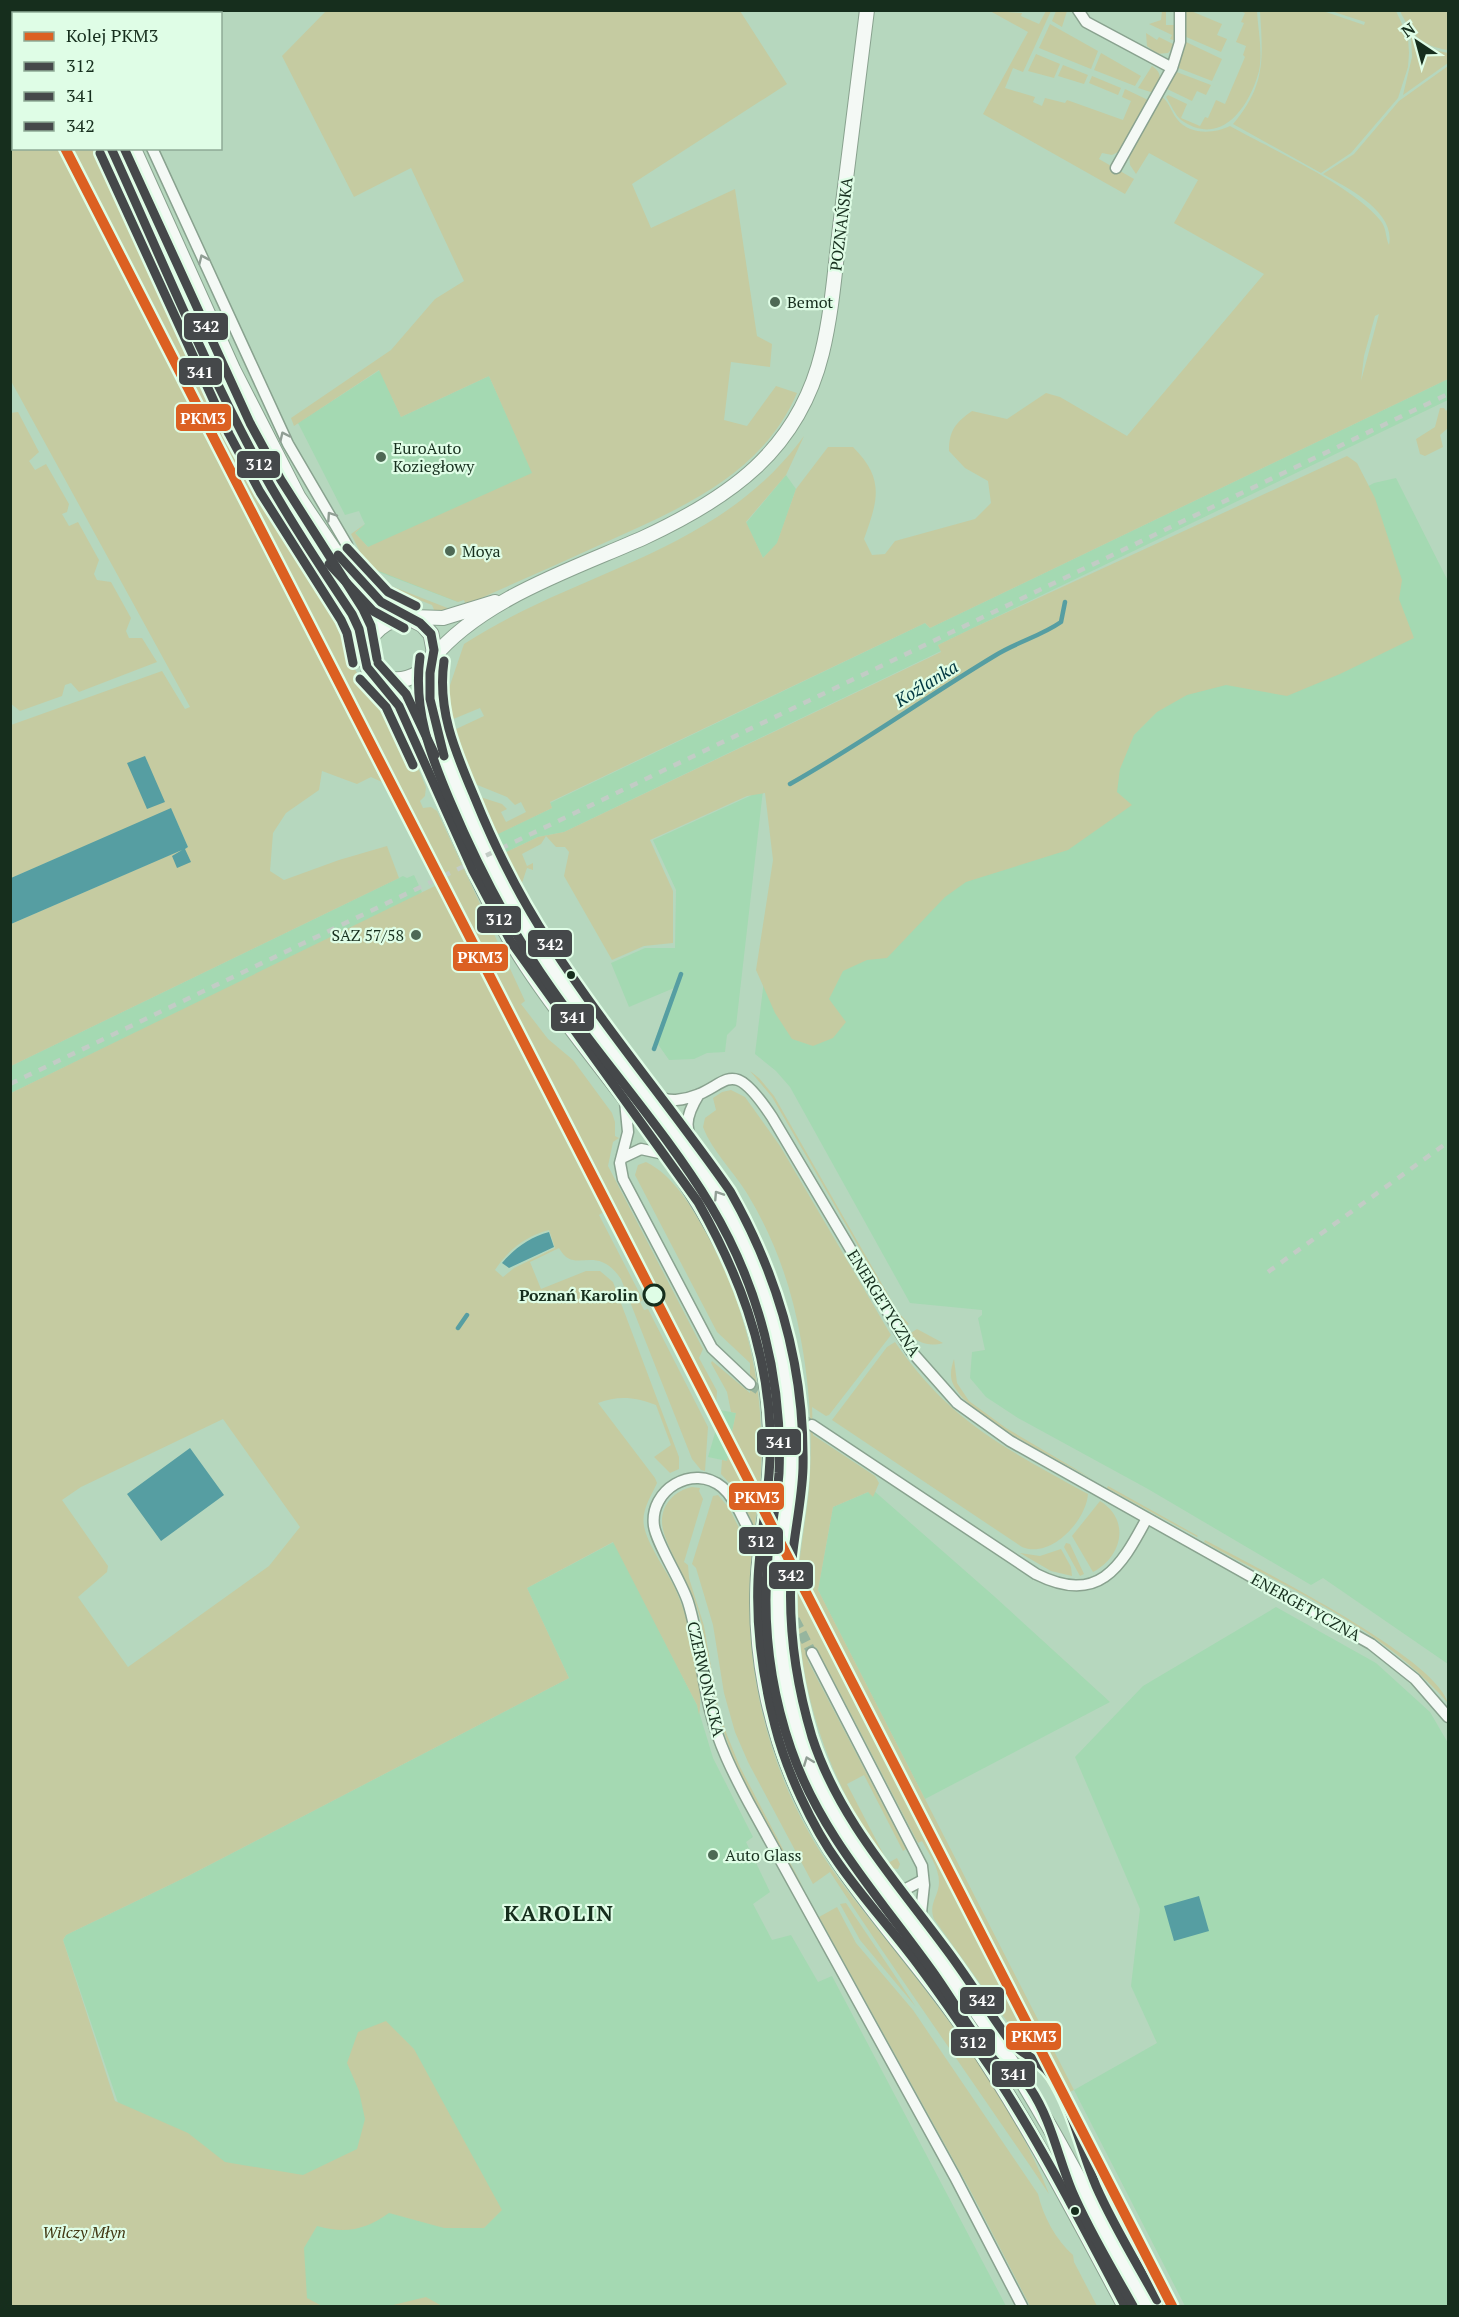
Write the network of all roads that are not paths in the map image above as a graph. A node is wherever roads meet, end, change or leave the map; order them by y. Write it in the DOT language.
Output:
graph roads {
  1 [pos="867,10"];
  2 [pos="1078,10"];
  3 [pos="1180,10"];
  4 [pos="1172,68"];
  5 [pos="112,150"];
  6 [pos="134,150"];
  7 [pos="153,150"];
  8 [pos="1116,168"];
  9 [pos="356,577"];
  10 [pos="514,596"];
  11 [pos="410,617"];
  12 [pos="432,659"];
  13 [pos="367,666"];
  14 [pos="644,1092"];
  15 [pos="699,1094"];
  16 [pos="625,1100"];
  17 [pos="664,1154"];
  18 [pos="622,1158"];
  19 [pos="706,1176"];
  20 [pos="750,1384"];
  21 [pos="812,1425"];
  22 [pos="1147,1518"];
  23 [pos="747,1526"];
  24 [pos="812,1653"];
  25 [pos="1449,1717"];
  26 [pos="923,1880"];
  27 [pos="880,1884"];
  28 [pos="927,1943"];
  29 [pos="1022,2307"];
  30 [pos="1125,2307"];
  31 [pos="1146,2307"];
  1 -- 10 [label="street, POZNAŃSKA"];
  2 -- 4 [label="street"];
  3 -- 4 [label="street"];
  4 -- 8 [label="street"];
  5 -- 13 [label="main road"];
  6 -- 9 [label="main road"];
  9 -- 7 [label="street, one-way"];
  9 -- 11 [label="main road"];
  10 -- 11 [label="street, POZNAŃSKA"];
  10 -- 12 [label="street, POZNAŃSKA"];
  11 -- 12 [label="main road"];
  11 -- 13 [label="main road"];
  12 -- 13 [label="main road"];
  12 -- 14 [label="main road"];
  13 -- 16 [label="main road"];
  14 -- 15 [label="street, ENERGETYCZNA"];
  14 -- 19 [label="main road"];
  15 -- 19 [label="street"];
  15 -- 22 [label="street, ENERGETYCZNA"];
  16 -- 17 [label="main road"];
  16 -- 18 [label="street"];
  17 -- 18 [label="street"];
  17 -- 30 [label="main road"];
  18 -- 20 [label="street"];
  27 -- 19 [label="main road, one-way"];
  21 -- 22 [label="street"];
  22 -- 25 [label="street, ENERGETYCZNA"];
  23 -- 29 [label="street, CZERWONACKA"];
  24 -- 26 [label="street"];
  26 -- 27 [label="street"];
  26 -- 28 [label="street"];
  27 -- 28 [label="main road"];
  28 -- 31 [label="main road"];
}
